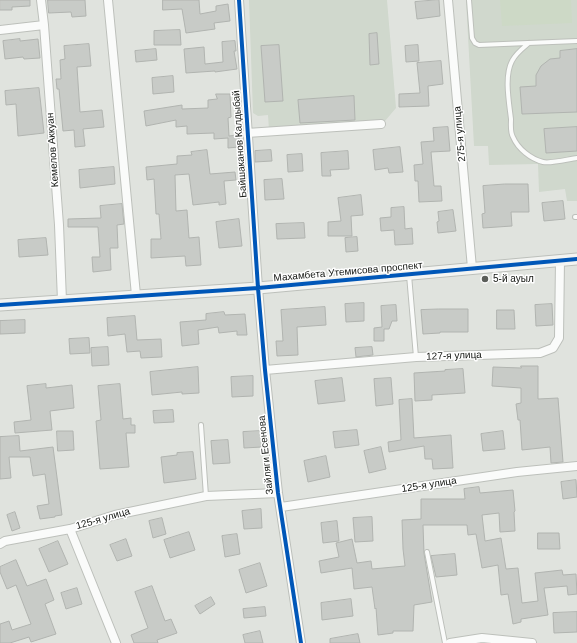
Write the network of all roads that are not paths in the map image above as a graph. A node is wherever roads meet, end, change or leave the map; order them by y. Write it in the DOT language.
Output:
graph roads {
  1 [pos="41,0"];
  2 [pos="108,0"];
  3 [pos="239,0"];
  4 [pos="448,0"];
  5 [pos="469,0"];
  6 [pos="44,25"];
  7 [pos="0,30"];
  8 [pos="577,41"];
  9 [pos="529,43"];
  10 [pos="381,124"];
  11 [pos="248,133"];
  12 [pos="577,158"];
  13 [pos="577,258"];
  14 [pos="560,260"];
  15 [pos="472,268"];
  16 [pos="409,274"];
  17 [pos="258,288"];
  18 [pos="136,295"];
  19 [pos="62,301"];
  20 [pos="0,305"];
  21 [pos="416,357"];
  22 [pos="265,370"];
  23 [pos="201,425"];
  24 [pos="577,466"];
  25 [pos="278,493"];
  26 [pos="206,496"];
  27 [pos="280,507"];
  28 [pos="70,529"];
  29 [pos="0,544"];
  30 [pos="427,552"];
  31 [pos="116,643"];
  32 [pos="301,643"];
  33 [pos="445,643"];
  34 [pos="450,643"];
  35 [pos="532,643"];
  1 -- 6 [label="street, Кемелов Аккуан"];
  2 -- 18 [label="street"];
  3 -- 11 [label="street, Байшаканов Калдыбай"];
  4 -- 15 [label="street, 275-я улица"];
  5 -- 9 [label="lane"];
  6 -- 7 [label="street"];
  6 -- 19 [label="street, Кемелов Аккуан"];
  8 -- 9 [label="lane"];
  9 -- 12 [label="lane"];
  10 -- 11 [label="street"];
  11 -- 17 [label="street, Байшаканов Калдыбай"];
  13 -- 14 [label="street, Махамбета Утемисова проспект"];
  14 -- 15 [label="street, Махамбета Утемисова проспект"];
  14 -- 21 [label="street, 127-я улица"];
  15 -- 16 [label="street, Махамбета Утемисова проспект"];
  16 -- 17 [label="street, Махамбета Утемисова проспект"];
  16 -- 21 [label="lane"];
  17 -- 18 [label="street, Махамбета Утемисова проспект"];
  17 -- 22 [label="street, Зайляги Есенова"];
  18 -- 19 [label="street, Махамбета Утемисова проспект"];
  19 -- 20 [label="street, Махамбета Утемисова проспект"];
  21 -- 22 [label="street, 127-я улица"];
  22 -- 25 [label="street, Зайляги Есенова"];
  23 -- 26 [label="lane"];
  24 -- 27 [label="street, 125-я улица"];
  25 -- 26 [label="street, 125-я улица"];
  25 -- 27 [label="street, Зайляги Есенова"];
  26 -- 28 [label="street, 125-я улица"];
  27 -- 32 [label="street, Зайляги Есенова"];
  28 -- 29 [label="street, 125-я улица"];
  28 -- 31 [label="street"];
  30 -- 33 [label="lane"];
  34 -- 35 [label="street"];
}
